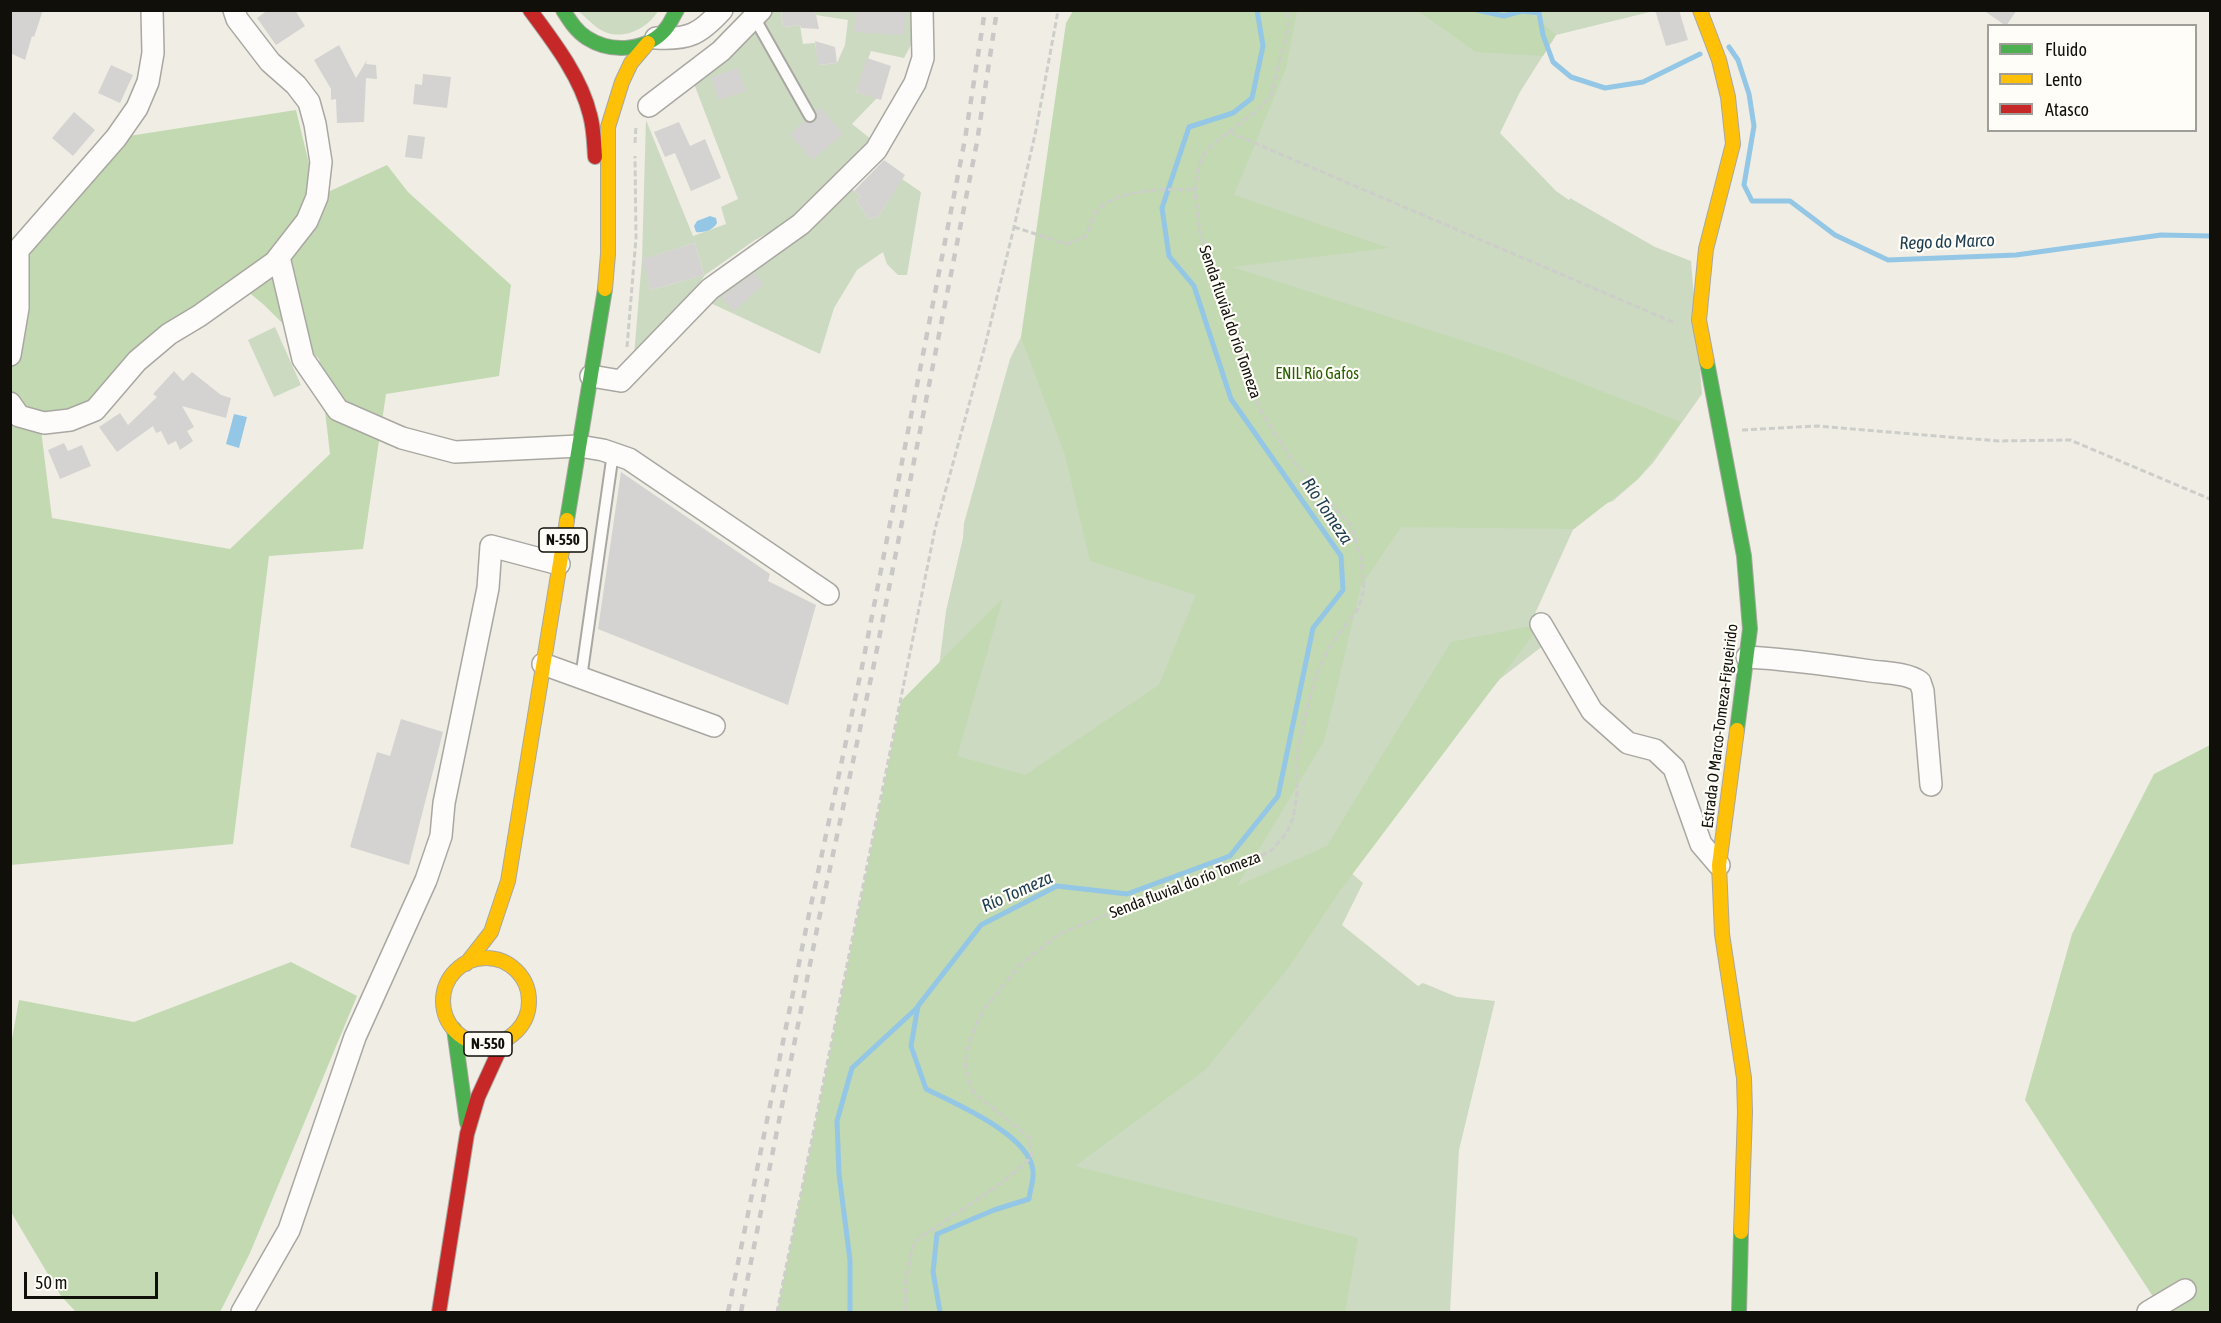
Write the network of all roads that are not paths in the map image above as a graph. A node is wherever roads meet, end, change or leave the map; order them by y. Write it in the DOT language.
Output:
graph roads {
  1 [pos="152,10"];
  2 [pos="234,10"];
  3 [pos="530,10"];
  4 [pos="677,10"];
  5 [pos="922,10"];
  6 [pos="1700,10"];
  7 [pos="720,13"];
  8 [pos="758,14"];
  9 [pos="566,16"];
  10 [pos="737,34"];
  11 [pos="652,40"];
  12 [pos="582,54"];
  13 [pos="601,101"];
  14 [pos="643,111"];
  15 [pos="810,116"];
  16 [pos="608,127"];
  17 [pos="14,251"];
  18 [pos="608,254"];
  19 [pos="279,257"];
  20 [pos="10,355"];
  21 [pos="591,376"];
  22 [pos="10,402"];
  23 [pos="579,446"];
  24 [pos="613,453"];
  25 [pos="559,564"];
  26 [pos="828,594"];
  27 [pos="1541,624"];
  28 [pos="1747,657"];
  29 [pos="543,664"];
  30 [pos="581,678"];
  31 [pos="714,726"];
  32 [pos="1931,785"];
  33 [pos="1719,865"];
  34 [pos="508,881"];
  35 [pos="510,916"];
  36 [pos="512,950"];
  37 [pos="466,964"];
  38 [pos="519,974"];
  39 [pos="454,1029"];
  40 [pos="504,1040"];
  41 [pos="467,1134"];
  42 [pos="2185,1290"];
  43 [pos="242,1312"];
  44 [pos="439,1312"];
  45 [pos="1739,1312"];
  46 [pos="2148,1312"];
  1 -- 17 [label="street"];
  2 -- 19 [label="street"];
  3 -- 18 [label="main road"];
  4 -- 11 [label="main road, N-550"];
  5 -- 21 [label="street"];
  6 -- 28 [label="main road, Estrada O Marco-Tomeza-Figueirido"];
  7 -- 10 [label="street"];
  7 -- 11 [label="street"];
  8 -- 10 [label="street"];
  8 -- 15 [label="lane"];
  9 -- 11 [label="main road"];
  9 -- 12 [label="main road"];
  10 -- 14 [label="street"];
  11 -- 16 [label="main road, N-550"];
  13 -- 16 [label="main road, N-550"];
  16 -- 18 [label="main road, N-550"];
  17 -- 20 [label="street"];
  18 -- 21 [label="main road, N-550"];
  19 -- 22 [label="street"];
  19 -- 23 [label="street"];
  21 -- 23 [label="main road, N-550"];
  23 -- 24 [label="street"];
  23 -- 25 [label="main road, N-550"];
  24 -- 26 [label="street"];
  24 -- 30 [label="lane"];
  25 -- 29 [label="main road, N-550"];
  25 -- 43 [label="street"];
  27 -- 33 [label="street"];
  28 -- 32 [label="street"];
  28 -- 33 [label="main road, Estrada O Marco-Tomeza-Figueirido"];
  29 -- 30 [label="street"];
  29 -- 34 [label="main road, N-550"];
  30 -- 31 [label="street"];
  33 -- 45 [label="main road, Estrada O Marco-Tomeza-Figueirido"];
  34 -- 35 [label="main road, N-550"];
  34 -- 37 [label="main road, N-550"];
  36 -- 38 [label="main road, N-550"];
  37 -- 38 [label="main road"];
  37 -- 39 [label="main road, N-550"];
  38 -- 40 [label="main road, N-550"];
  39 -- 40 [label="main road, N-550"];
  39 -- 41 [label="main road, N-550"];
  40 -- 41 [label="main road, N-550"];
  41 -- 44 [label="main road, N-550"];
  42 -- 46 [label="street"];
}
